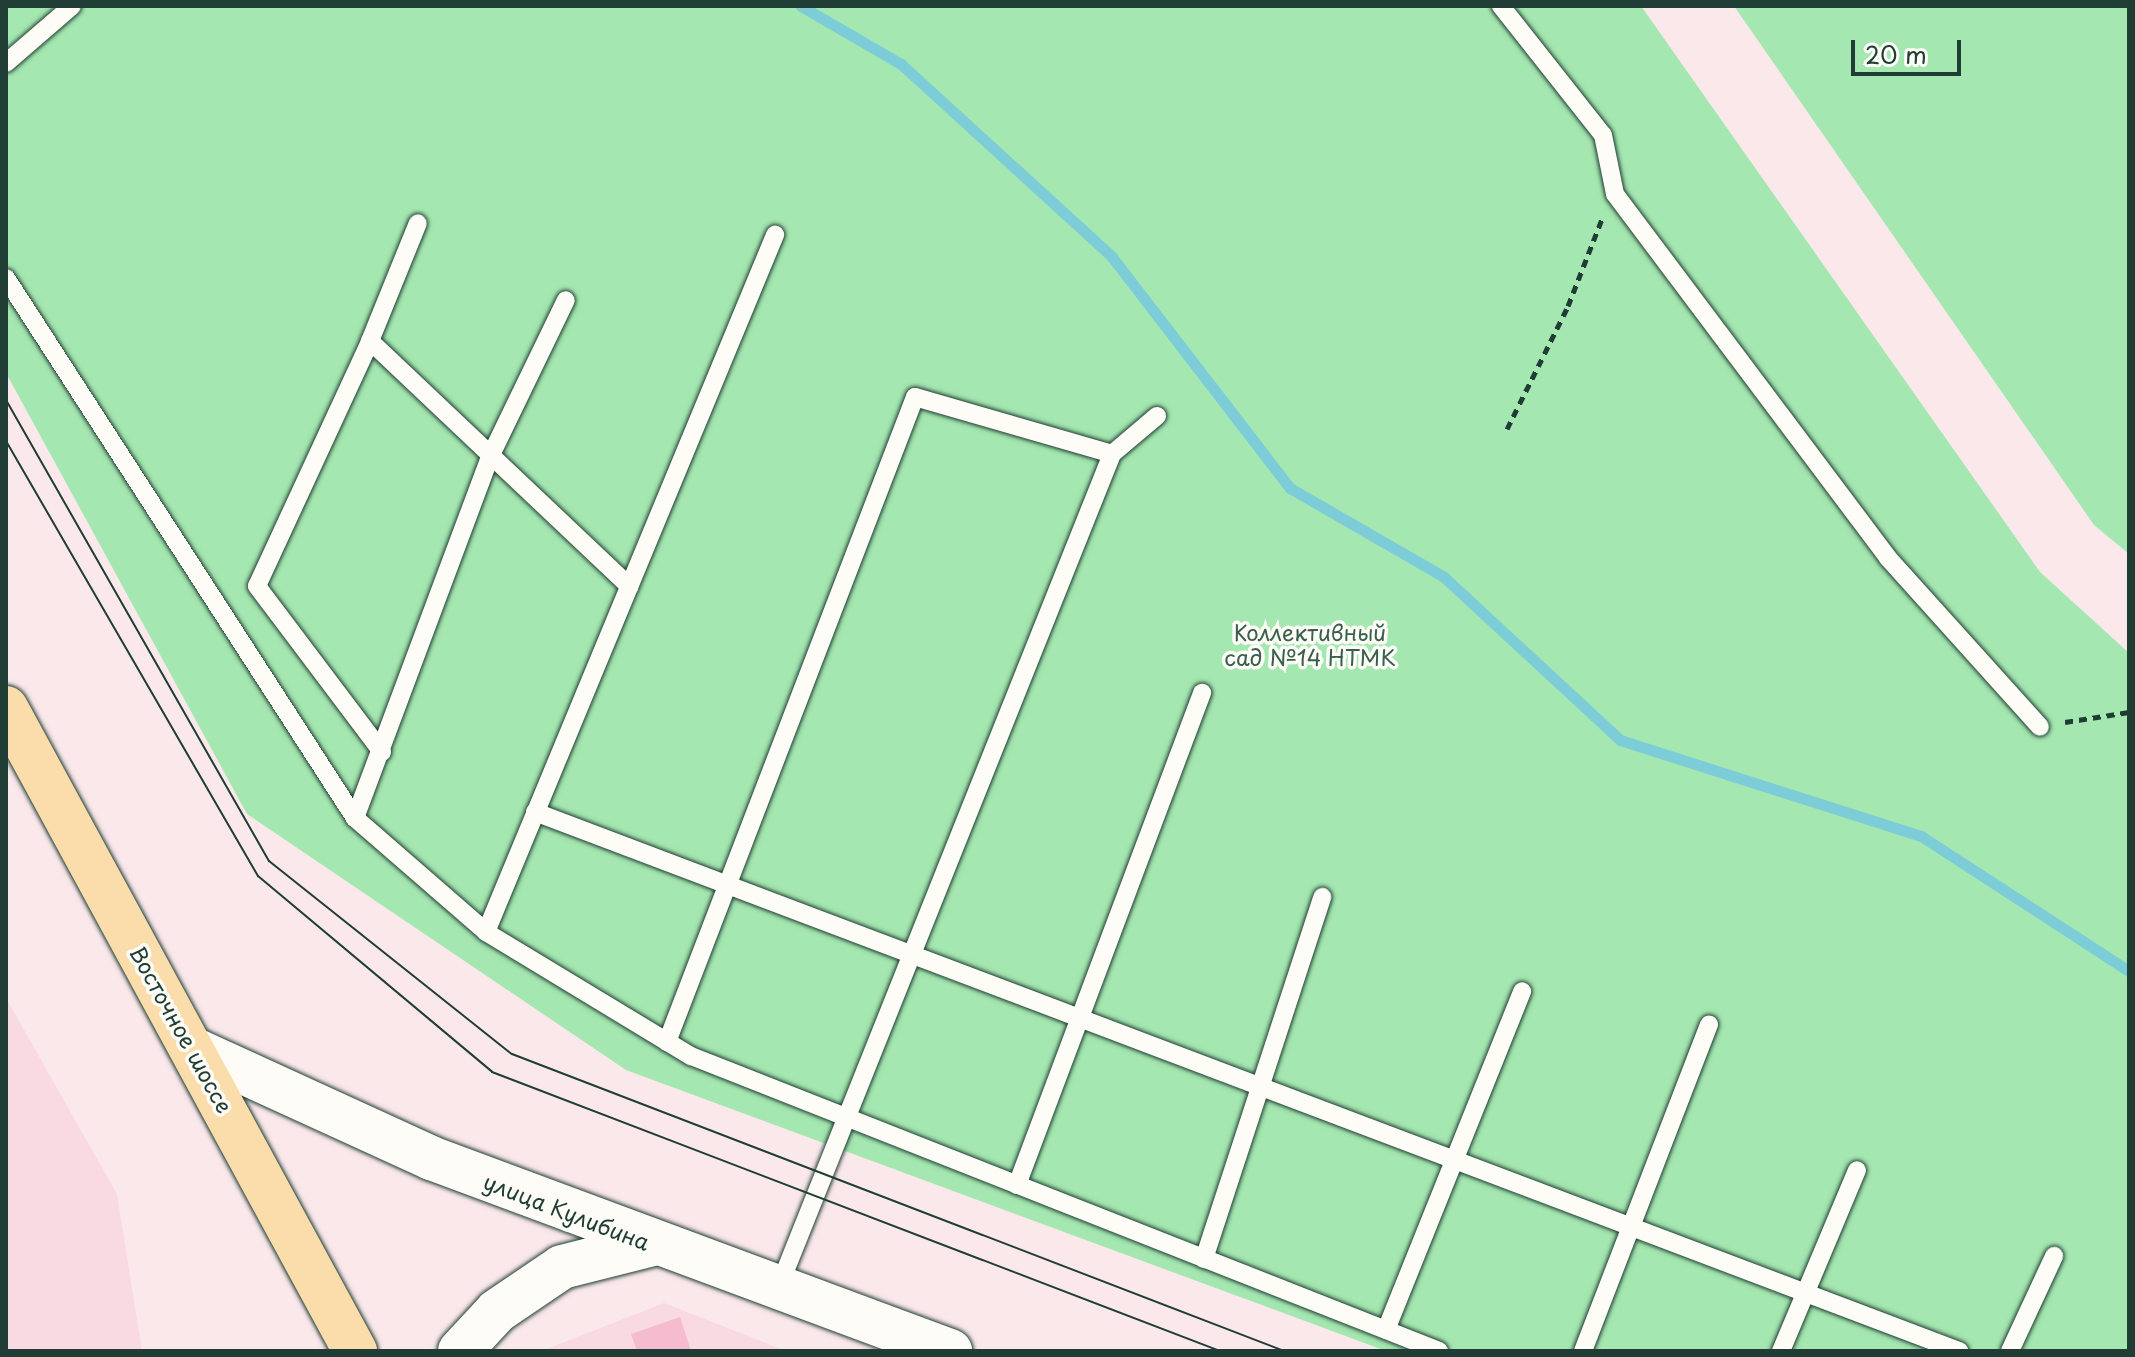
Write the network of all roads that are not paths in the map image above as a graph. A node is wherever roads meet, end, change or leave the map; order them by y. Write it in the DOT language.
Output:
graph roads {
  1 [pos="72,6"];
  2 [pos="1501,6"];
  3 [pos="6,63"];
  4 [pos="418,223"];
  5 [pos="775,235"];
  6 [pos="6,278"];
  7 [pos="566,300"];
  8 [pos="370,341"];
  9 [pos="1157,416"];
  10 [pos="1112,454"];
  11 [pos="490,457"];
  12 [pos="629,586"];
  13 [pos="1202,693"];
  14 [pos="6,708"];
  15 [pos="2040,727"];
  16 [pos="382,752"];
  17 [pos="535,812"];
  18 [pos="355,818"];
  19 [pos="728,885"];
  20 [pos="1322,897"];
  21 [pos="486,932"];
  22 [pos="912,955"];
  23 [pos="1522,991"];
  24 [pos="1080,1018"];
  25 [pos="1709,1025"];
  26 [pos="667,1042"];
  27 [pos="193,1049"];
  28 [pos="1260,1086"];
  29 [pos="847,1117"];
  30 [pos="1454,1160"];
  31 [pos="1857,1170"];
  32 [pos="1017,1185"];
  33 [pos="1631,1227"];
  34 [pos="653,1244"];
  35 [pos="2054,1256"];
  36 [pos="1204,1259"];
  37 [pos="778,1289"];
  38 [pos="1805,1293"];
  39 [pos="1386,1330"];
  40 [pos="355,1351"];
  41 [pos="460,1351"];
  42 [pos="950,1351"];
  43 [pos="1439,1351"];
  44 [pos="1583,1351"];
  45 [pos="1781,1351"];
  46 [pos="1959,1351"];
  47 [pos="2010,1351"];
  1 -- 3 [label="lane"];
  2 -- 15 [label="lane"];
  4 -- 8 [label="lane"];
  5 -- 12 [label="lane"];
  6 -- 18 [label="lane"];
  7 -- 11 [label="lane"];
  8 -- 11 [label="lane"];
  8 -- 16 [label="lane"];
  9 -- 10 [label="lane"];
  10 -- 19 [label="lane"];
  10 -- 22 [label="lane"];
  11 -- 12 [label="lane"];
  11 -- 16 [label="lane"];
  12 -- 17 [label="lane"];
  13 -- 24 [label="lane"];
  14 -- 27 [label="main road, Восточное шоссе"];
  16 -- 18 [label="lane"];
  17 -- 19 [label="lane"];
  17 -- 21 [label="lane"];
  18 -- 21 [label="lane"];
  19 -- 22 [label="lane"];
  19 -- 26 [label="lane"];
  20 -- 28 [label="lane"];
  21 -- 26 [label="lane"];
  22 -- 24 [label="lane"];
  22 -- 29 [label="lane"];
  23 -- 30 [label="lane"];
  24 -- 28 [label="lane"];
  24 -- 32 [label="lane"];
  25 -- 33 [label="lane"];
  26 -- 29 [label="lane"];
  27 -- 34 [label="street, улица Кулибина"];
  27 -- 40 [label="main road, Восточное шоссе"];
  28 -- 30 [label="lane"];
  28 -- 36 [label="lane"];
  29 -- 32 [label="lane"];
  29 -- 37 [label="lane"];
  30 -- 33 [label="lane"];
  30 -- 39 [label="lane"];
  31 -- 38 [label="lane"];
  32 -- 36 [label="lane"];
  33 -- 38 [label="lane"];
  33 -- 44 [label="lane"];
  34 -- 37 [label="street, улица Кулибина"];
  34 -- 41 [label="street"];
  35 -- 47 [label="lane"];
  36 -- 39 [label="lane"];
  37 -- 42 [label="street, улица Кулибина"];
  38 -- 45 [label="lane"];
  38 -- 46 [label="lane"];
  39 -- 43 [label="lane"];
}
